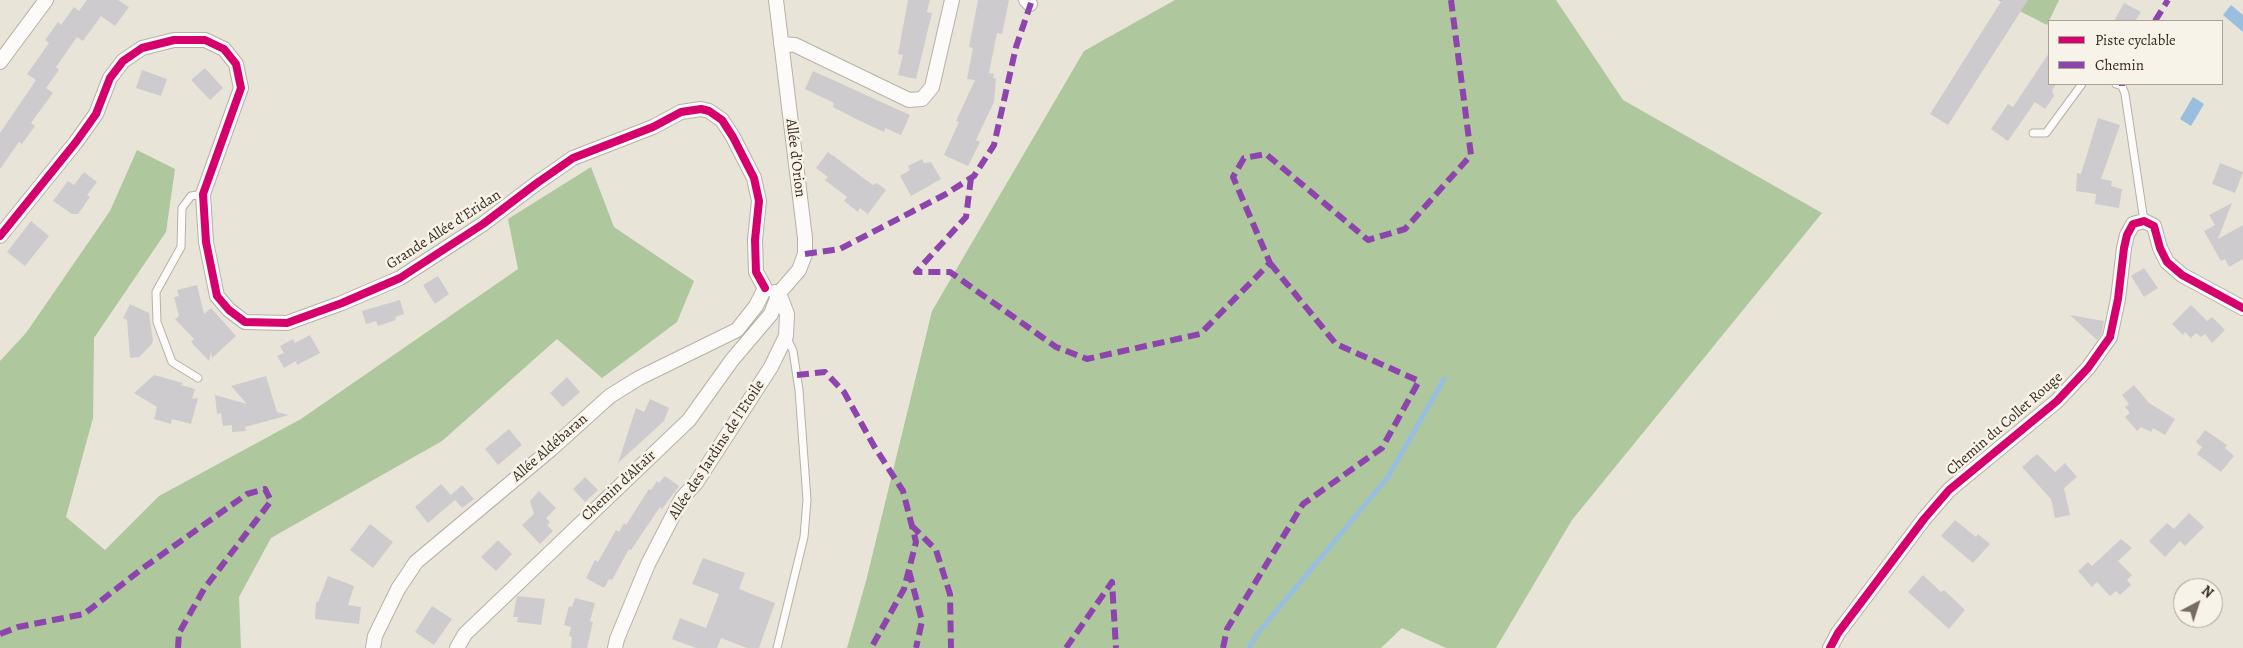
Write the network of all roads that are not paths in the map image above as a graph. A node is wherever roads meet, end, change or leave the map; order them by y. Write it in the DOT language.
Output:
graph roads {
  1 [pos="46,0"];
  2 [pos="952,0"];
  3 [pos="778,4"];
  4 [pos="781,44"];
  5 [pos="0,62"];
  6 [pos="2081,85"];
  7 [pos="2119,85"];
  8 [pos="2033,134"];
  9 [pos="203,194"];
  10 [pos="2144,222"];
  11 [pos="0,236"];
  12 [pos="766,288"];
  13 [pos="779,293"];
  14 [pos="2243,308"];
  15 [pos="786,336"];
  16 [pos="719,339"];
  17 [pos="732,360"];
  18 [pos="198,378"];
  19 [pos="373,648"];
  20 [pos="457,648"];
  21 [pos="615,648"];
  22 [pos="777,648"];
  23 [pos="1830,648"];
  1 -- 5 [label="street"];
  2 -- 4 [label="street"];
  3 -- 4 [label="street, Allée d'Orion"];
  4 -- 13 [label="street, Allée d'Orion"];
  6 -- 8 [label="lane"];
  7 -- 10 [label="lane"];
  9 -- 11 [label="street, Grande Allée d'Eridan"];
  9 -- 12 [label="street, Grande Allée d'Eridan"];
  9 -- 18 [label="lane"];
  10 -- 14 [label="street"];
  10 -- 23 [label="street, Chemin du Collet Rouge"];
  12 -- 13 [label="street"];
  12 -- 16 [label="street, Allée Aldébaran"];
  13 -- 15 [label="street"];
  13 -- 17 [label="street, Chemin d'Altaïr"];
  15 -- 21 [label="street, Allée des Jardins de l'Etoile"];
  15 -- 22 [label="lane"];
  16 -- 17 [label="street"];
  16 -- 19 [label="street, Allée Aldébaran"];
  17 -- 20 [label="street, Chemin d'Altaïr"];
}
